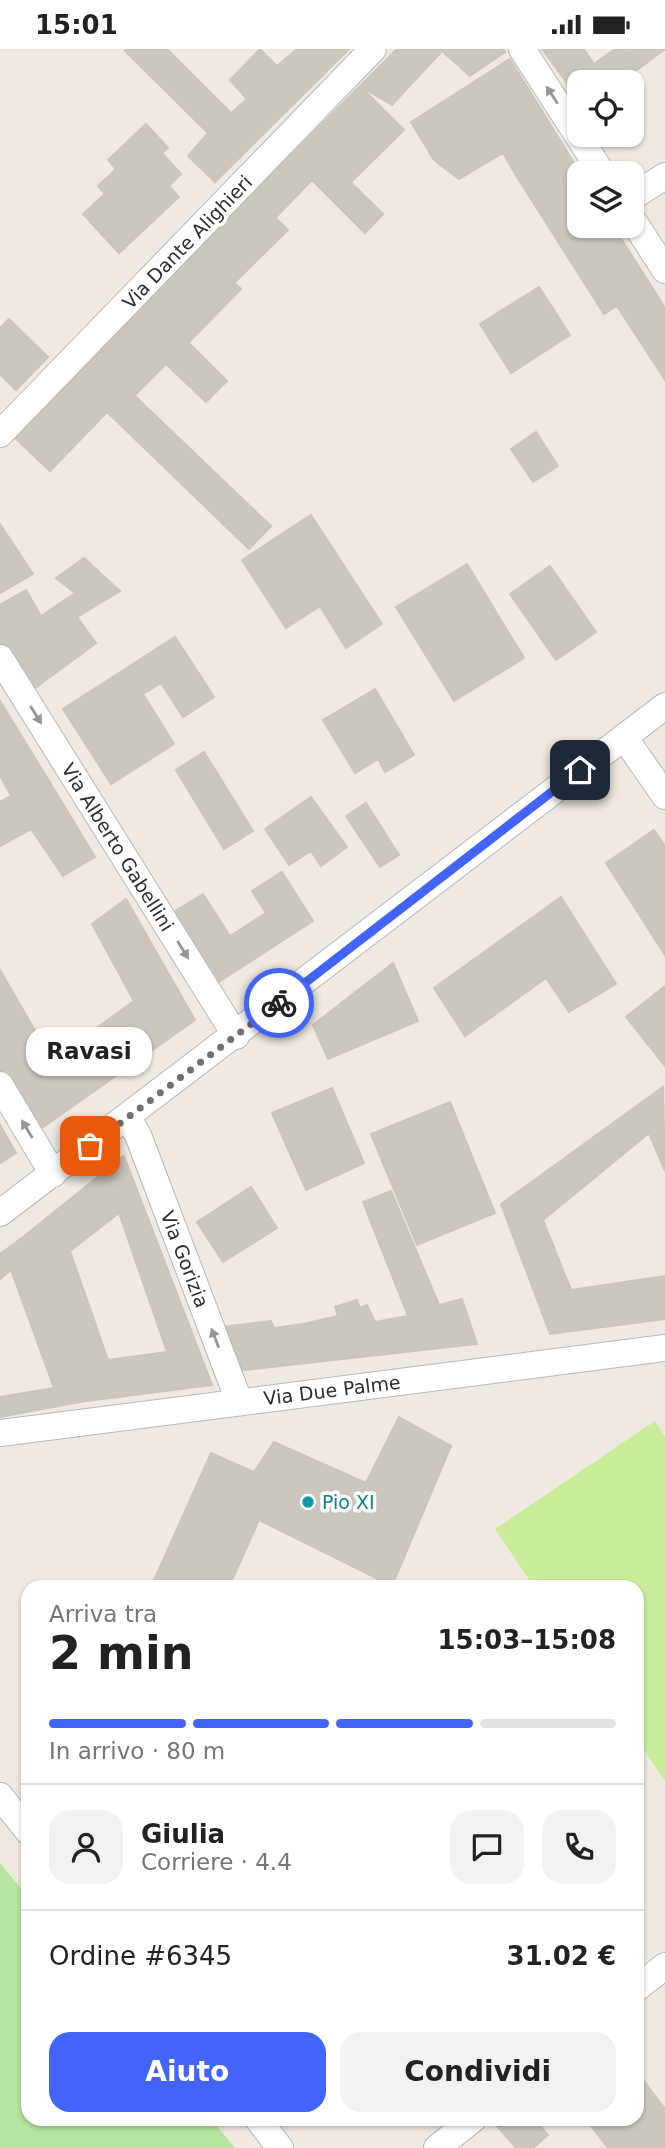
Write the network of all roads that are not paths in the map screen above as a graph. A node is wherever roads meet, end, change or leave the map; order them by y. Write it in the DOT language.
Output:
graph roads {
  1 [pos="373,49"];
  2 [pos="522,49"];
  3 [pos="594,161"];
  4 [pos="665,176"];
  5 [pos="644,189"];
  6 [pos="644,238"];
  7 [pos="665,270"];
  8 [pos="0,434"];
  9 [pos="0,658"];
  10 [pos="665,706"];
  11 [pos="624,737"];
  12 [pos="665,796"];
  13 [pos="236,1036"];
  14 [pos="0,1085"];
  15 [pos="128,1118"];
  16 [pos="53,1174"];
  17 [pos="0,1213"];
  18 [pos="665,1348"];
  19 [pos="239,1402"];
  20 [pos="0,1433"];
  21 [pos="0,1796"];
  22 [pos="21,1822"];
  23 [pos="665,1966"];
  24 [pos="644,1983"];
  25 [pos="264,2126"];
  26 [pos="464,2126"];
  27 [pos="281,2148"];
  28 [pos="437,2148"];
  1 -- 8 [label="street, Via Dante Alighieri"];
  3 -- 2 [label="street, one-way"];
  4 -- 5 [label="street"];
  6 -- 7 [label="street"];
  9 -- 13 [label="street, Via Alberto Gabellini, one-way"];
  10 -- 11 [label="street"];
  11 -- 12 [label="street"];
  11 -- 13 [label="street"];
  13 -- 15 [label="street"];
  16 -- 14 [label="street, one-way"];
  15 -- 16 [label="street"];
  19 -- 15 [label="street, Via Gorizia, one-way"];
  16 -- 17 [label="street"];
  18 -- 19 [label="street, Via Due Palme"];
  19 -- 20 [label="street, Via Due Palme"];
  21 -- 22 [label="street"];
  23 -- 24 [label="street"];
  25 -- 27 [label="street"];
  26 -- 28 [label="street"];
}
